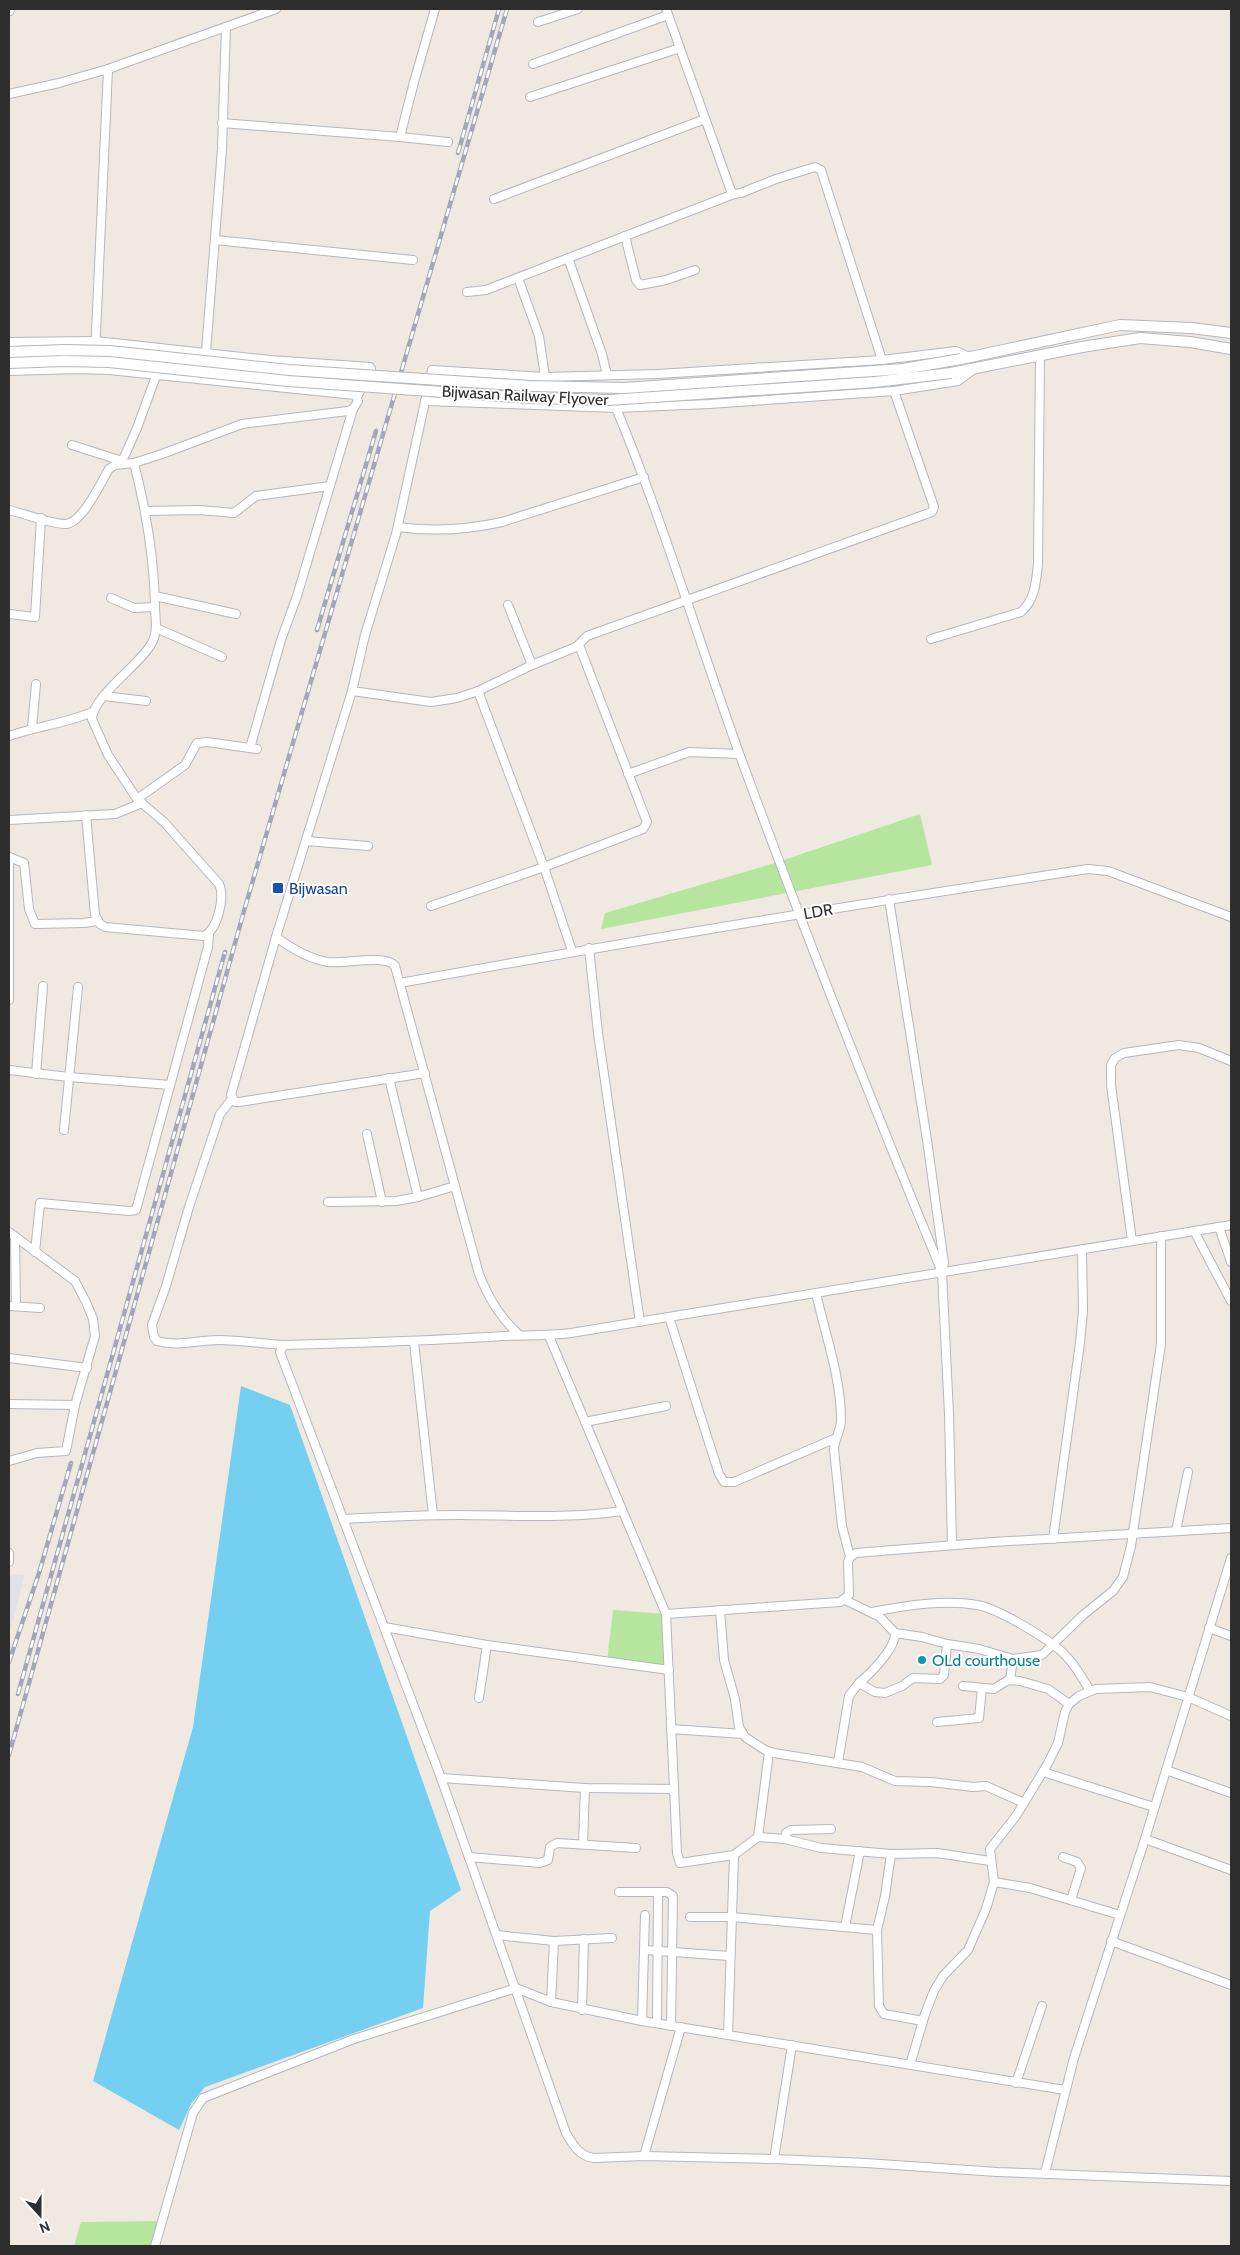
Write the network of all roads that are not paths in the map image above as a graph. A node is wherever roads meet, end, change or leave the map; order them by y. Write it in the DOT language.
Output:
graph roads {
  1 [pos="276,9"];
  2 [pos="435,9"];
  3 [pos="578,9"];
  4 [pos="667,12"];
  5 [pos="538,22"];
  6 [pos="226,27"];
  7 [pos="680,48"];
  8 [pos="533,64"];
  9 [pos="108,69"];
  10 [pos="9,94"];
  11 [pos="530,97"];
  12 [pos="705,119"];
  13 [pos="222,123"];
  14 [pos="400,137"];
  15 [pos="448,142"];
  16 [pos="734,194"];
  17 [pos="494,199"];
  18 [pos="625,236"];
  19 [pos="215,240"];
  20 [pos="568,258"];
  21 [pos="413,260"];
  22 [pos="696,270"];
  23 [pos="518,278"];
  24 [pos="467,292"];
  25 [pos="1231,333"];
  26 [pos="1060,338"];
  27 [pos="9,342"];
  28 [pos="96,342"];
  29 [pos="1231,349"];
  30 [pos="206,351"];
  31 [pos="1062,351"];
  32 [pos="9,352"];
  33 [pos="1040,356"];
  34 [pos="965,358"];
  35 [pos="882,360"];
  36 [pos="9,363"];
  37 [pos="94,369"];
  38 [pos="974,369"];
  39 [pos="9,371"];
  40 [pos="607,375"];
  41 [pos="156,376"];
  42 [pos="545,377"];
  43 [pos="203,381"];
  44 [pos="894,390"];
  45 [pos="357,397"];
  46 [pos="425,401"];
  47 [pos="616,408"];
  48 [pos="353,409"];
  49 [pos="72,445"];
  50 [pos="121,462"];
  51 [pos="134,463"];
  52 [pos="644,477"];
  53 [pos="330,486"];
  54 [pos="9,510"];
  55 [pos="146,511"];
  56 [pos="41,518"];
  57 [pos="398,527"];
  58 [pos="155,596"];
  59 [pos="111,598"];
  60 [pos="685,600"];
  61 [pos="508,605"];
  62 [pos="154,607"];
  63 [pos="9,614"];
  64 [pos="236,614"];
  65 [pos="156,628"];
  66 [pos="931,639"];
  67 [pos="579,645"];
  68 [pos="222,656"];
  69 [pos="532,665"];
  70 [pos="36,684"];
  71 [pos="352,691"];
  72 [pos="478,691"];
  73 [pos="104,696"];
  74 [pos="146,702"];
  75 [pos="92,712"];
  76 [pos="32,728"];
  77 [pos="9,736"];
  78 [pos="739,754"];
  79 [pos="628,774"];
  80 [pos="139,801"];
  81 [pos="86,815"];
  82 [pos="9,820"];
  83 [pos="306,841"];
  84 [pos="368,846"];
  85 [pos="9,857"];
  86 [pos="544,867"];
  87 [pos="889,899"];
  88 [pos="431,906"];
  89 [pos="800,915"];
  90 [pos="1231,917"];
  91 [pos="97,921"];
  92 [pos="209,933"];
  93 [pos="276,937"];
  94 [pos="589,948"];
  95 [pos="572,952"];
  96 [pos="9,978"];
  97 [pos="400,983"];
  98 [pos="43,986"];
  99 [pos="78,987"];
  100 [pos="9,1000"];
  101 [pos="1231,1061"];
  102 [pos="9,1070"];
  103 [pos="425,1073"];
  104 [pos="36,1074"];
  105 [pos="69,1077"];
  106 [pos="389,1078"];
  107 [pos="170,1085"];
  108 [pos="232,1099"];
  109 [pos="64,1130"];
  110 [pos="367,1134"];
  111 [pos="455,1186"];
  112 [pos="418,1197"];
  113 [pos="328,1202"];
  114 [pos="382,1202"];
  115 [pos="1231,1225"];
  116 [pos="1219,1227"];
  117 [pos="1194,1231"];
  118 [pos="12,1235"];
  119 [pos="1161,1236"];
  120 [pos="1132,1241"];
  121 [pos="1082,1249"];
  122 [pos="35,1252"];
  123 [pos="1231,1262"];
  124 [pos="942,1272"];
  125 [pos="816,1293"];
  126 [pos="1231,1301"];
  127 [pos="12,1306"];
  128 [pos="40,1308"];
  129 [pos="669,1318"];
  130 [pos="640,1322"];
  131 [pos="519,1335"];
  132 [pos="548,1336"];
  133 [pos="414,1342"];
  134 [pos="284,1345"];
  135 [pos="9,1358"];
  136 [pos="87,1368"];
  137 [pos="9,1404"];
  138 [pos="75,1405"];
  139 [pos="666,1406"];
  140 [pos="585,1422"];
  141 [pos="834,1439"];
  142 [pos="9,1462"];
  143 [pos="1188,1472"];
  144 [pos="622,1511"];
  145 [pos="433,1515"];
  146 [pos="343,1519"];
  147 [pos="1231,1528"];
  148 [pos="1176,1531"];
  149 [pos="1132,1534"];
  150 [pos="1054,1538"];
  151 [pos="952,1545"];
  152 [pos="9,1553"];
  153 [pos="850,1557"];
  154 [pos="1231,1558"];
  155 [pos="9,1562"];
  156 [pos="845,1600"];
  157 [pos="720,1610"];
  158 [pos="870,1612"];
  159 [pos="666,1614"];
  160 [pos="384,1627"];
  161 [pos="1209,1628"];
  162 [pos="895,1633"];
  163 [pos="1231,1636"];
  164 [pos="947,1644"];
  165 [pos="1055,1644"];
  166 [pos="487,1645"];
  167 [pos="1013,1659"];
  168 [pos="669,1670"];
  169 [pos="1010,1680"];
  170 [pos="858,1683"];
  171 [pos="963,1686"];
  172 [pos="982,1688"];
  173 [pos="1090,1691"];
  174 [pos="1188,1697"];
  175 [pos="479,1698"];
  176 [pos="1069,1704"];
  177 [pos="1231,1716"];
  178 [pos="937,1722"];
  179 [pos="671,1729"];
  180 [pos="743,1734"];
  181 [pos="769,1752"];
  182 [pos="838,1762"];
  183 [pos="1166,1770"];
  184 [pos="1042,1772"];
  185 [pos="441,1778"];
  186 [pos="585,1788"];
  187 [pos="674,1789"];
  188 [pos="1231,1793"];
  189 [pos="1024,1803"];
  190 [pos="1154,1807"];
  191 [pos="831,1829"];
  192 [pos="758,1837"];
  193 [pos="785,1838"];
  194 [pos="1145,1839"];
  195 [pos="583,1844"];
  196 [pos="636,1848"];
  197 [pos="860,1852"];
  198 [pos="891,1854"];
  199 [pos="734,1855"];
  200 [pos="469,1857"];
  201 [pos="1063,1857"];
  202 [pos="990,1861"];
  203 [pos="1231,1870"];
  204 [pos="994,1882"];
  205 [pos="619,1892"];
  206 [pos="658,1892"];
  207 [pos="1071,1900"];
  208 [pos="645,1915"];
  209 [pos="1120,1915"];
  210 [pos="690,1917"];
  211 [pos="732,1917"];
  212 [pos="845,1927"];
  213 [pos="877,1930"];
  214 [pos="496,1935"];
  215 [pos="612,1938"];
  216 [pos="584,1939"];
  217 [pos="554,1941"];
  218 [pos="1111,1941"];
  219 [pos="645,1950"];
  220 [pos="658,1951"];
  221 [pos="672,1952"];
  222 [pos="729,1956"];
  223 [pos="1231,1985"];
  224 [pos="516,1988"];
  225 [pos="551,2002"];
  226 [pos="1042,2006"];
  227 [pos="582,2010"];
  228 [pos="642,2021"];
  229 [pos="923,2021"];
  230 [pos="657,2023"];
  231 [pos="671,2026"];
  232 [pos="681,2027"];
  233 [pos="728,2035"];
  234 [pos="792,2045"];
  235 [pos="910,2065"];
  236 [pos="1016,2084"];
  237 [pos="1065,2090"];
  238 [pos="644,2156"];
  239 [pos="774,2159"];
  240 [pos="1045,2174"];
  241 [pos="1231,2181"];
  242 [pos="155,2246"];
  1 -- 6 [label="street"];
  2 -- 14 [label="street"];
  3 -- 5 [label="street"];
  4 -- 7 [label="street"];
  4 -- 8 [label="street"];
  6 -- 9 [label="street"];
  6 -- 13 [label="street"];
  7 -- 11 [label="street"];
  7 -- 12 [label="street"];
  9 -- 10 [label="street"];
  9 -- 28 [label="street"];
  12 -- 16 [label="street"];
  12 -- 17 [label="street"];
  13 -- 14 [label="street"];
  13 -- 19 [label="street"];
  14 -- 15 [label="street"];
  16 -- 18 [label="street"];
  16 -- 35 [label="street"];
  18 -- 20 [label="street"];
  18 -- 22 [label="street"];
  19 -- 21 [label="street"];
  19 -- 30 [label="street"];
  20 -- 23 [label="street"];
  20 -- 40 [label="street"];
  23 -- 24 [label="street"];
  23 -- 42 [label="street"];
  25 -- 26 [label="main road, Bijwasan Railway Flyover"];
  26 -- 31 [label="main road"];
  26 -- 34 [label="main road, Bijwasan Railway Flyover"];
  27 -- 28 [label="street"];
  28 -- 30 [label="street"];
  28 -- 37 [label="street"];
  29 -- 31 [label="main road, Bijwasan Railway Flyover"];
  30 -- 43 [label="street"];
  30 -- 45 [label="street"];
  31 -- 33 [label="main road, Bijwasan Railway Flyover"];
  32 -- 34 [label="main road, Bijwasan Railway Flyover, bridge"];
  33 -- 38 [label="main road, Bijwasan Railway Flyover"];
  33 -- 66 [label="street"];
  34 -- 35 [label="street"];
  35 -- 40 [label="street"];
  36 -- 38 [label="main road, Bijwasan Railway Flyover, bridge"];
  37 -- 39 [label="street"];
  37 -- 41 [label="street"];
  38 -- 44 [label="street"];
  40 -- 42 [label="street"];
  41 -- 43 [label="street"];
  41 -- 50 [label="street"];
  42 -- 46 [label="street"];
  43 -- 45 [label="street"];
  44 -- 47 [label="street"];
  44 -- 60 [label="street"];
  45 -- 48 [label="street"];
  46 -- 47 [label="street"];
  46 -- 57 [label="street"];
  47 -- 52 [label="street"];
  48 -- 51 [label="street"];
  48 -- 53 [label="street"];
  49 -- 50 [label="street"];
  50 -- 51 [label="street"];
  50 -- 56 [label="street"];
  51 -- 55 [label="street"];
  52 -- 57 [label="street"];
  52 -- 60 [label="street"];
  53 -- 55 [label="street"];
  53 -- 80 [label="street"];
  54 -- 56 [label="street"];
  55 -- 58 [label="street"];
  56 -- 63 [label="street"];
  57 -- 71 [label="street"];
  58 -- 62 [label="street"];
  58 -- 64 [label="street"];
  59 -- 62 [label="street"];
  60 -- 67 [label="street"];
  60 -- 78 [label="street"];
  61 -- 69 [label="street"];
  62 -- 65 [label="street"];
  65 -- 68 [label="street"];
  65 -- 73 [label="street"];
  67 -- 69 [label="street"];
  67 -- 79 [label="street"];
  69 -- 72 [label="street"];
  70 -- 76 [label="street"];
  71 -- 72 [label="street"];
  71 -- 83 [label="street"];
  72 -- 86 [label="street"];
  73 -- 74 [label="street"];
  73 -- 75 [label="street"];
  75 -- 76 [label="street"];
  75 -- 80 [label="street"];
  76 -- 77 [label="street"];
  78 -- 79 [label="street"];
  78 -- 89 [label="street"];
  79 -- 86 [label="street"];
  80 -- 81 [label="street"];
  80 -- 92 [label="street"];
  81 -- 82 [label="street"];
  81 -- 91 [label="street"];
  83 -- 84 [label="street"];
  83 -- 93 [label="street"];
  85 -- 91 [label="street"];
  85 -- 96 [label="street"];
  86 -- 88 [label="street"];
  86 -- 95 [label="street"];
  87 -- 89 [label="street, LDR"];
  87 -- 90 [label="street, LDR"];
  87 -- 124 [label="street"];
  89 -- 94 [label="street, LDR"];
  89 -- 124 [label="street"];
  91 -- 92 [label="street"];
  92 -- 107 [label="street"];
  93 -- 97 [label="street"];
  93 -- 108 [label="street"];
  94 -- 95 [label="street, LDR"];
  94 -- 130 [label="street"];
  95 -- 97 [label="street, LDR"];
  96 -- 100 [label="street"];
  97 -- 103 [label="street"];
  98 -- 104 [label="street"];
  99 -- 105 [label="street"];
  101 -- 120 [label="street"];
  102 -- 104 [label="street"];
  103 -- 106 [label="street"];
  103 -- 111 [label="street"];
  104 -- 105 [label="street"];
  105 -- 107 [label="street"];
  105 -- 109 [label="street"];
  106 -- 108 [label="street"];
  106 -- 112 [label="street"];
  107 -- 122 [label="street"];
  108 -- 134 [label="street"];
  110 -- 114 [label="street"];
  111 -- 112 [label="street"];
  111 -- 131 [label="street"];
  112 -- 114 [label="street"];
  113 -- 114 [label="street"];
  115 -- 116 [label="street"];
  116 -- 117 [label="street"];
  116 -- 123 [label="street"];
  117 -- 119 [label="street"];
  117 -- 126 [label="street"];
  118 -- 122 [label="street"];
  118 -- 127 [label="street"];
  119 -- 120 [label="street"];
  119 -- 149 [label="street"];
  120 -- 121 [label="street"];
  121 -- 124 [label="street"];
  121 -- 150 [label="street"];
  122 -- 136 [label="street"];
  124 -- 125 [label="street"];
  124 -- 151 [label="street"];
  125 -- 129 [label="street"];
  125 -- 141 [label="street"];
  127 -- 128 [label="street"];
  129 -- 130 [label="street"];
  129 -- 141 [label="street"];
  130 -- 132 [label="street"];
  131 -- 132 [label="street"];
  131 -- 133 [label="street"];
  132 -- 140 [label="street"];
  133 -- 134 [label="street"];
  133 -- 145 [label="street"];
  134 -- 146 [label="street"];
  135 -- 136 [label="street"];
  136 -- 138 [label="street"];
  137 -- 138 [label="street"];
  138 -- 142 [label="street"];
  139 -- 140 [label="street"];
  140 -- 144 [label="street"];
  141 -- 153 [label="street"];
  143 -- 148 [label="street"];
  144 -- 145 [label="street"];
  144 -- 159 [label="street"];
  145 -- 146 [label="street"];
  146 -- 160 [label="street"];
  147 -- 148 [label="street"];
  148 -- 149 [label="street"];
  149 -- 150 [label="street"];
  149 -- 165 [label="street"];
  150 -- 151 [label="street"];
  151 -- 153 [label="street"];
  152 -- 155 [label="street"];
  153 -- 156 [label="street"];
  154 -- 161 [label="street"];
  156 -- 157 [label="street"];
  156 -- 158 [label="street"];
  157 -- 159 [label="street"];
  157 -- 180 [label="street"];
  158 -- 162 [label="street"];
  158 -- 165 [label="street"];
  159 -- 168 [label="street"];
  160 -- 166 [label="street"];
  160 -- 185 [label="street"];
  161 -- 163 [label="street"];
  161 -- 174 [label="street"];
  162 -- 164 [label="street"];
  162 -- 170 [label="street"];
  164 -- 167 [label="street"];
  164 -- 170 [label="street"];
  165 -- 167 [label="street"];
  165 -- 173 [label="street"];
  166 -- 168 [label="street"];
  166 -- 175 [label="street"];
  167 -- 169 [label="street"];
  168 -- 179 [label="street"];
  169 -- 172 [label="street"];
  169 -- 176 [label="street"];
  170 -- 182 [label="street"];
  171 -- 172 [label="street"];
  172 -- 178 [label="street"];
  173 -- 174 [label="street"];
  173 -- 176 [label="street"];
  174 -- 177 [label="street"];
  174 -- 183 [label="street"];
  176 -- 184 [label="street"];
  179 -- 180 [label="street"];
  179 -- 187 [label="street"];
  180 -- 181 [label="street"];
  181 -- 182 [label="street"];
  181 -- 192 [label="street"];
  182 -- 189 [label="street"];
  183 -- 188 [label="street"];
  183 -- 190 [label="street"];
  184 -- 189 [label="street"];
  184 -- 190 [label="street"];
  185 -- 186 [label="street"];
  185 -- 200 [label="street"];
  186 -- 187 [label="street"];
  186 -- 195 [label="street"];
  187 -- 199 [label="street"];
  189 -- 202 [label="street"];
  190 -- 194 [label="street"];
  191 -- 193 [label="street"];
  192 -- 193 [label="street"];
  192 -- 199 [label="street"];
  193 -- 197 [label="street"];
  194 -- 203 [label="street"];
  194 -- 209 [label="street"];
  195 -- 196 [label="street"];
  195 -- 200 [label="street"];
  197 -- 198 [label="street"];
  197 -- 212 [label="street"];
  198 -- 202 [label="street"];
  198 -- 213 [label="street"];
  199 -- 211 [label="street"];
  200 -- 214 [label="street"];
  201 -- 207 [label="street"];
  202 -- 204 [label="street"];
  204 -- 207 [label="street"];
  204 -- 229 [label="street"];
  205 -- 206 [label="street"];
  206 -- 220 [label="street"];
  206 -- 221 [label="street"];
  207 -- 209 [label="street"];
  208 -- 219 [label="street"];
  209 -- 218 [label="street"];
  210 -- 211 [label="street"];
  211 -- 212 [label="street"];
  211 -- 222 [label="street"];
  212 -- 213 [label="street"];
  213 -- 229 [label="street"];
  214 -- 217 [label="street"];
  214 -- 224 [label="street"];
  215 -- 216 [label="street"];
  216 -- 217 [label="street"];
  216 -- 227 [label="street"];
  217 -- 225 [label="street"];
  218 -- 223 [label="street"];
  218 -- 237 [label="street"];
  219 -- 220 [label="street"];
  219 -- 228 [label="street"];
  220 -- 221 [label="street"];
  220 -- 230 [label="street"];
  221 -- 222 [label="street"];
  221 -- 231 [label="street"];
  222 -- 233 [label="street"];
  224 -- 225 [label="street"];
  224 -- 238 [label="street"];
  224 -- 242 [label="street"];
  225 -- 227 [label="street"];
  226 -- 236 [label="street"];
  227 -- 228 [label="street"];
  228 -- 230 [label="street"];
  229 -- 235 [label="street"];
  230 -- 231 [label="street"];
  231 -- 232 [label="street"];
  232 -- 233 [label="street"];
  232 -- 238 [label="street"];
  233 -- 234 [label="street"];
  234 -- 235 [label="street"];
  234 -- 239 [label="street"];
  235 -- 236 [label="street"];
  236 -- 237 [label="street"];
  237 -- 240 [label="street"];
  238 -- 239 [label="street"];
  239 -- 240 [label="street"];
  240 -- 241 [label="street"];
}
